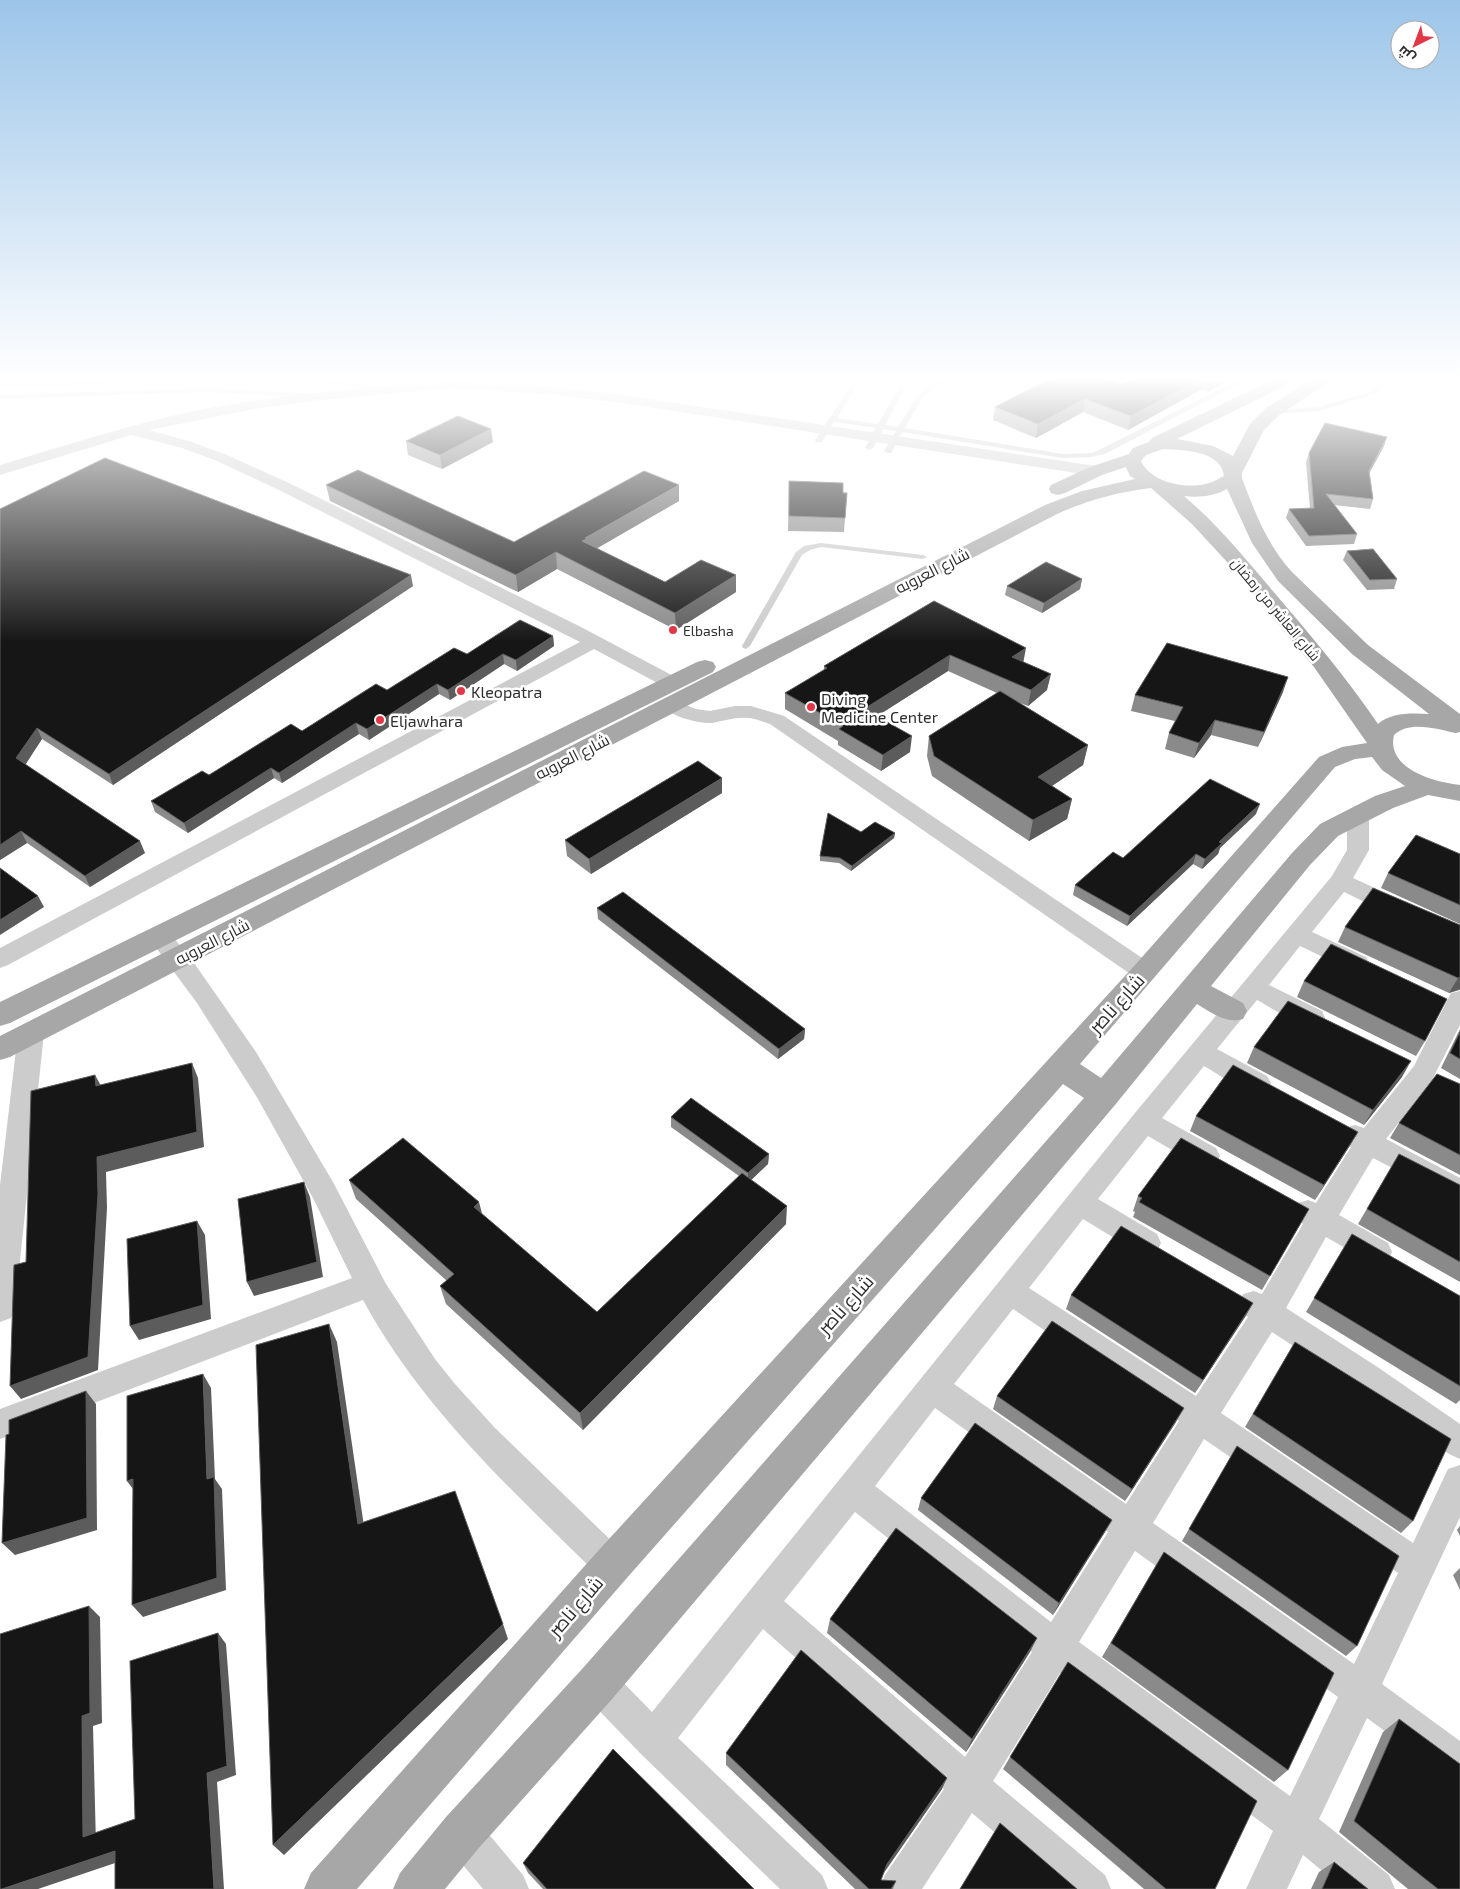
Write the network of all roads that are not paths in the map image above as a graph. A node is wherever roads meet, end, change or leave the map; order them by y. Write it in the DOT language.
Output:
graph roads {
  1 [pos="13,466"];
  2 [pos="239,466"];
  3 [pos="1032,466"];
  4 [pos="1032,466"];
  5 [pos="1108,466"];
  6 [pos="1132,466"];
  7 [pos="1231,466"];
  8 [pos="1238,466"];
  9 [pos="0,470"];
  10 [pos="1234,474"];
  11 [pos="1086,476"];
  12 [pos="1154,484"];
  13 [pos="1113,487"];
  14 [pos="923,557"];
  15 [pos="594,642"];
  16 [pos="746,646"];
  17 [pos="671,694"];
  18 [pos="1460,726"];
  19 [pos="1380,747"];
  20 [pos="1447,792"];
  21 [pos="1358,814"];
  22 [pos="1340,881"];
  23 [pos="1415,917"];
  24 [pos="1296,934"];
  25 [pos="160,937"];
  26 [pos="0,958"];
  27 [pos="178,959"];
  28 [pos="1374,971"];
  29 [pos="1145,972"];
  30 [pos="1252,988"];
  31 [pos="1192,989"];
  32 [pos="1453,1006"];
  33 [pos="1233,1011"];
  34 [pos="0,1015"];
  35 [pos="1337,1030"];
  36 [pos="31,1033"];
  37 [pos="0,1049"];
  38 [pos="1200,1052"];
  39 [pos="1059,1066"];
  40 [pos="1276,1092"];
  41 [pos="1104,1096"];
  42 [pos="1144,1121"];
  43 [pos="1334,1124"];
  44 [pos="1368,1142"];
  45 [pos="1226,1167"];
  46 [pos="1460,1190"];
  47 [pos="1286,1200"];
  48 [pos="1080,1202"];
  49 [pos="1320,1219"];
  50 [pos="1168,1255"];
  51 [pos="1403,1266"];
  52 [pos="371,1284"];
  53 [pos="1227,1289"];
  54 [pos="1010,1290"];
  55 [pos="0,1308"];
  56 [pos="1268,1312"];
  57 [pos="933,1388"];
  58 [pos="1200,1417"];
  59 [pos="0,1424"];
  60 [pos="1460,1443"];
  61 [pos="1460,1481"];
  62 [pos="852,1489"];
  63 [pos="1130,1529"];
  64 [pos="612,1565"];
  65 [pos="1419,1567"];
  66 [pos="761,1604"];
  67 [pos="1056,1647"];
  68 [pos="598,1683"];
  69 [pos="1361,1690"];
  70 [pos="653,1740"];
  71 [pos="1460,1764"];
  72 [pos="969,1785"];
  73 [pos="1297,1825"];
  74 [pos="462,1833"];
  75 [pos="796,1885"];
  76 [pos="327,1889"];
  77 [pos="416,1889"];
  78 [pos="509,1889"];
  79 [pos="899,1889"];
  80 [pos="1091,1889"];
  81 [pos="1266,1889"];
  82 [pos="1375,1889"];
  1 -- 9 [label="street"];
  2 -- 15 [label="street"];
  3 -- 11 [label="street"];
  4 -- 11 [label="street"];
  5 -- 11 [label="main road, شارع العروبه"];
  6 -- 12 [label="main road, شارع العاشر من رمضان"];
  7 -- 10 [label="main road"];
  8 -- 10 [label="main road"];
  10 -- 12 [label="main road"];
  10 -- 18 [label="main road, شارع العاشر من رمضان"];
  11 -- 13 [label="street"];
  11 -- 14 [label="main road, شارع العروبه"];
  12 -- 13 [label="main road, شارع العروبه"];
  12 -- 19 [label="main road, شارع العاشر من رمضان"];
  13 -- 17 [label="main road, شارع العروبه"];
  14 -- 16 [label="main road, شارع العروبه"];
  14 -- 16 [label="lane"];
  15 -- 17 [label="street"];
  15 -- 26 [label="street"];
  16 -- 17 [label="main road, شارع العروبه"];
  17 -- 25 [label="main road, شارع العروبه"];
  17 -- 27 [label="main road, شارع العروبه"];
  17 -- 29 [label="street"];
  18 -- 19 [label="main road"];
  19 -- 20 [label="main road, شارع العاشر من رمضان"];
  19 -- 29 [label="main road, شارع ناصر"];
  20 -- 21 [label="main road"];
  21 -- 22 [label="street"];
  21 -- 31 [label="main road"];
  22 -- 23 [label="street"];
  22 -- 24 [label="street"];
  24 -- 28 [label="street"];
  24 -- 30 [label="street"];
  25 -- 27 [label="street"];
  25 -- 34 [label="main road, شارع العروبه"];
  27 -- 36 [label="main road, شارع العروبه"];
  27 -- 52 [label="street"];
  29 -- 39 [label="main road, شارع ناصر"];
  30 -- 33 [label="street"];
  30 -- 35 [label="street"];
  31 -- 33 [label="main road"];
  31 -- 41 [label="main road"];
  32 -- 44 [label="street"];
  33 -- 38 [label="street"];
  36 -- 37 [label="main road, شارع العروبه"];
  36 -- 55 [label="street"];
  38 -- 40 [label="street"];
  38 -- 42 [label="street"];
  39 -- 41 [label="main road"];
  39 -- 64 [label="main road, شارع ناصر"];
  41 -- 68 [label="main road"];
  42 -- 45 [label="street"];
  42 -- 48 [label="street"];
  43 -- 44 [label="street"];
  44 -- 46 [label="street"];
  44 -- 49 [label="street"];
  47 -- 49 [label="street"];
  48 -- 50 [label="street"];
  48 -- 54 [label="street"];
  49 -- 51 [label="street"];
  49 -- 56 [label="street"];
  52 -- 59 [label="street"];
  52 -- 64 [label="street"];
  53 -- 56 [label="street"];
  54 -- 57 [label="street"];
  54 -- 58 [label="street"];
  56 -- 58 [label="street"];
  56 -- 60 [label="street"];
  57 -- 62 [label="street"];
  57 -- 63 [label="street"];
  58 -- 63 [label="street"];
  58 -- 65 [label="street"];
  61 -- 65 [label="street"];
  62 -- 66 [label="street"];
  62 -- 67 [label="street"];
  63 -- 67 [label="street"];
  63 -- 69 [label="street"];
  64 -- 76 [label="main road, شارع ناصر"];
  65 -- 69 [label="street"];
  66 -- 70 [label="street"];
  66 -- 72 [label="street"];
  67 -- 72 [label="street"];
  67 -- 73 [label="street"];
  68 -- 70 [label="street"];
  68 -- 74 [label="main road"];
  69 -- 71 [label="street"];
  69 -- 73 [label="street"];
  70 -- 75 [label="street"];
  72 -- 79 [label="street"];
  72 -- 80 [label="street"];
  73 -- 81 [label="street"];
  73 -- 82 [label="street"];
  74 -- 77 [label="main road"];
  74 -- 78 [label="street"];
}
